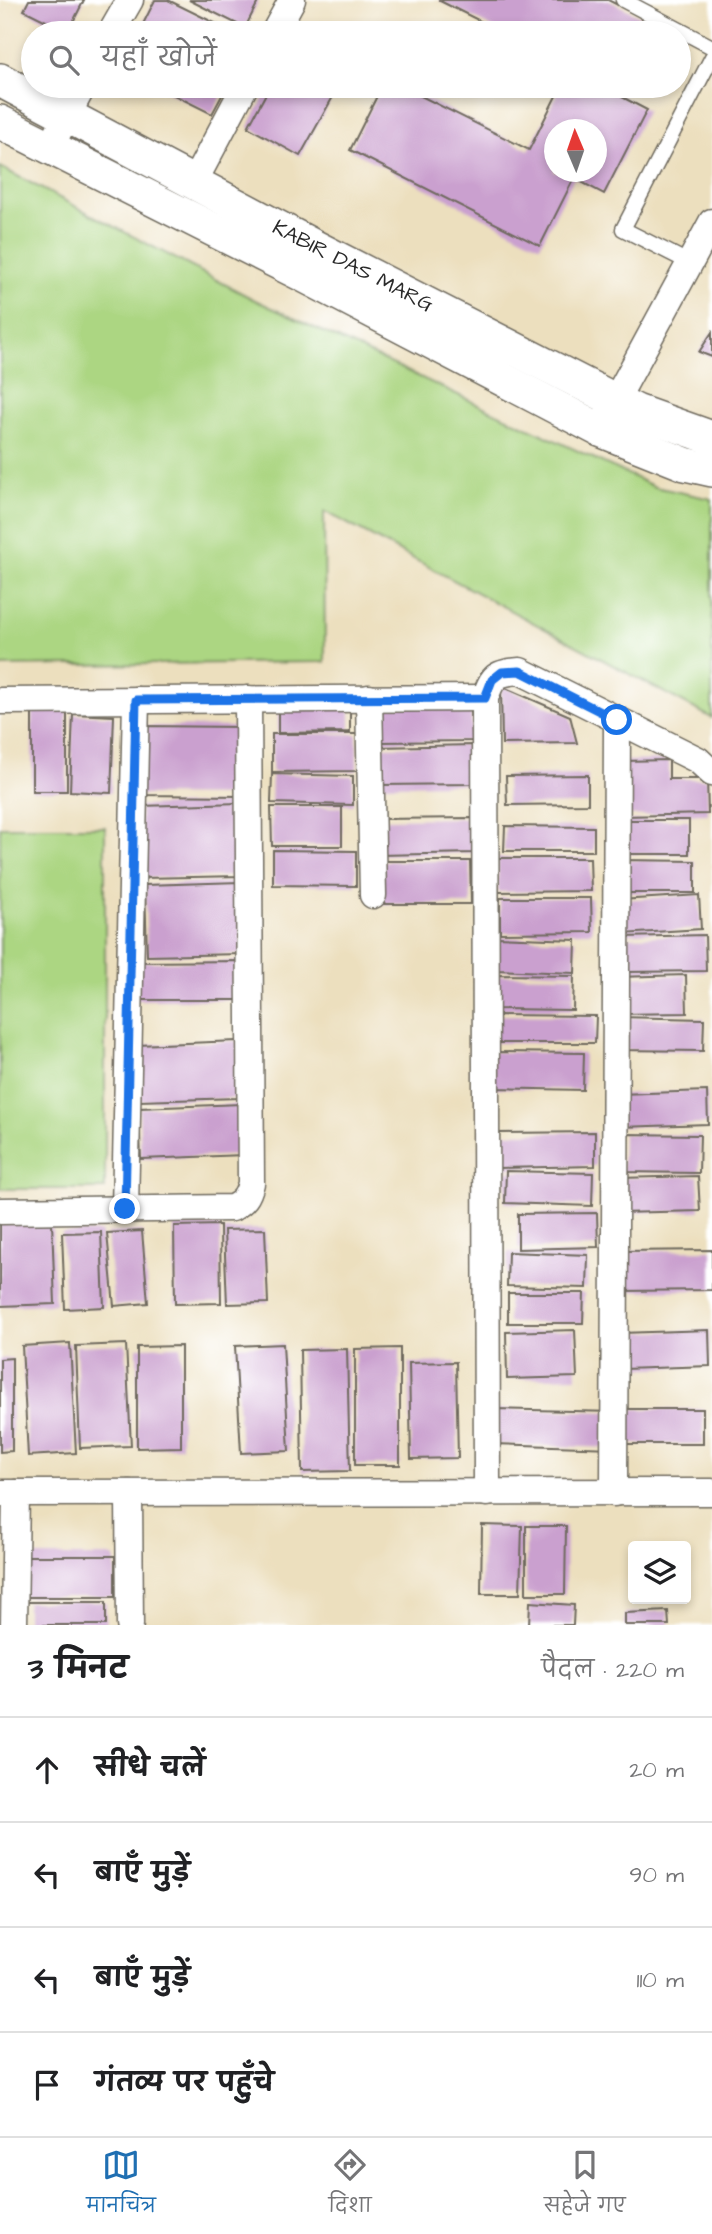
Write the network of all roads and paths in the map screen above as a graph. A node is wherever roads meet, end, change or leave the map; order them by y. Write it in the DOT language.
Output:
graph roads {
  1 [pos="130,0"];
  2 [pos="292,0"];
  3 [pos="623,0"];
  4 [pos="118,21"];
  5 [pos="281,21"];
  6 [pos="663,21"];
  7 [pos="691,36"];
  8 [pos="712,47"];
  9 [pos="712,57"];
  10 [pos="0,80"];
  11 [pos="21,91"];
  12 [pos="35,98"];
  13 [pos="76,98"];
  14 [pos="240,98"];
  15 [pos="691,98"];
  16 [pos="691,98"];
  17 [pos="67,114"];
  18 [pos="0,121"];
  19 [pos="50,147"];
  20 [pos="194,182"];
  21 [pos="712,222"];
  22 [pos="690,263"];
  23 [pos="614,400"];
  24 [pos="600,430"];
  25 [pos="712,438"];
  26 [pos="712,470"];
  27 [pos="369,698"];
  28 [pos="485,698"];
  29 [pos="248,699"];
  30 [pos="136,700"];
  31 [pos="0,701"];
  32 [pos="617,720"];
  33 [pos="712,773"];
  34 [pos="373,895"];
  35 [pos="125,1209"];
  36 [pos="0,1211"];
  37 [pos="712,1492"];
  38 [pos="8,1493"];
  39 [pos="129,1493"];
  40 [pos="487,1493"];
  41 [pos="614,1493"];
  42 [pos="14,1625"];
  43 [pos="130,1625"];
  1 -- 4 [label="street"];
  2 -- 5 [label="street"];
  3 -- 6 [label="lane"];
  7 -- 8 [label="lane"];
  9 -- 16 [label="lane"];
  10 -- 11 [label="street, KABIR DAS MARG"];
  12 -- 17 [label="street, KABIR DAS MARG"];
  13 -- 17 [label="street"];
  14 -- 20 [label="street"];
  15 -- 22 [label="lane"];
  17 -- 19 [label="street"];
  17 -- 20 [label="street, KABIR DAS MARG"];
  18 -- 19 [label="street, KABIR DAS MARG"];
  19 -- 24 [label="street, KABIR DAS MARG"];
  20 -- 23 [label="street, KABIR DAS MARG"];
  21 -- 22 [label="street"];
  22 -- 23 [label="street"];
  23 -- 24 [label="street"];
  23 -- 25 [label="street, KABIR DAS MARG"];
  24 -- 26 [label="street, KABIR DAS MARG"];
  27 -- 28 [label="street"];
  27 -- 29 [label="street"];
  27 -- 34 [label="street"];
  28 -- 32 [label="street"];
  28 -- 40 [label="street"];
  29 -- 30 [label="street"];
  29 -- 35 [label="street"];
  30 -- 31 [label="street"];
  30 -- 35 [label="street"];
  32 -- 33 [label="street"];
  32 -- 41 [label="street"];
  35 -- 36 [label="street"];
  37 -- 41 [label="street"];
  38 -- 39 [label="street"];
  38 -- 42 [label="street"];
  39 -- 40 [label="street"];
  39 -- 43 [label="street"];
  40 -- 41 [label="street"];
}
